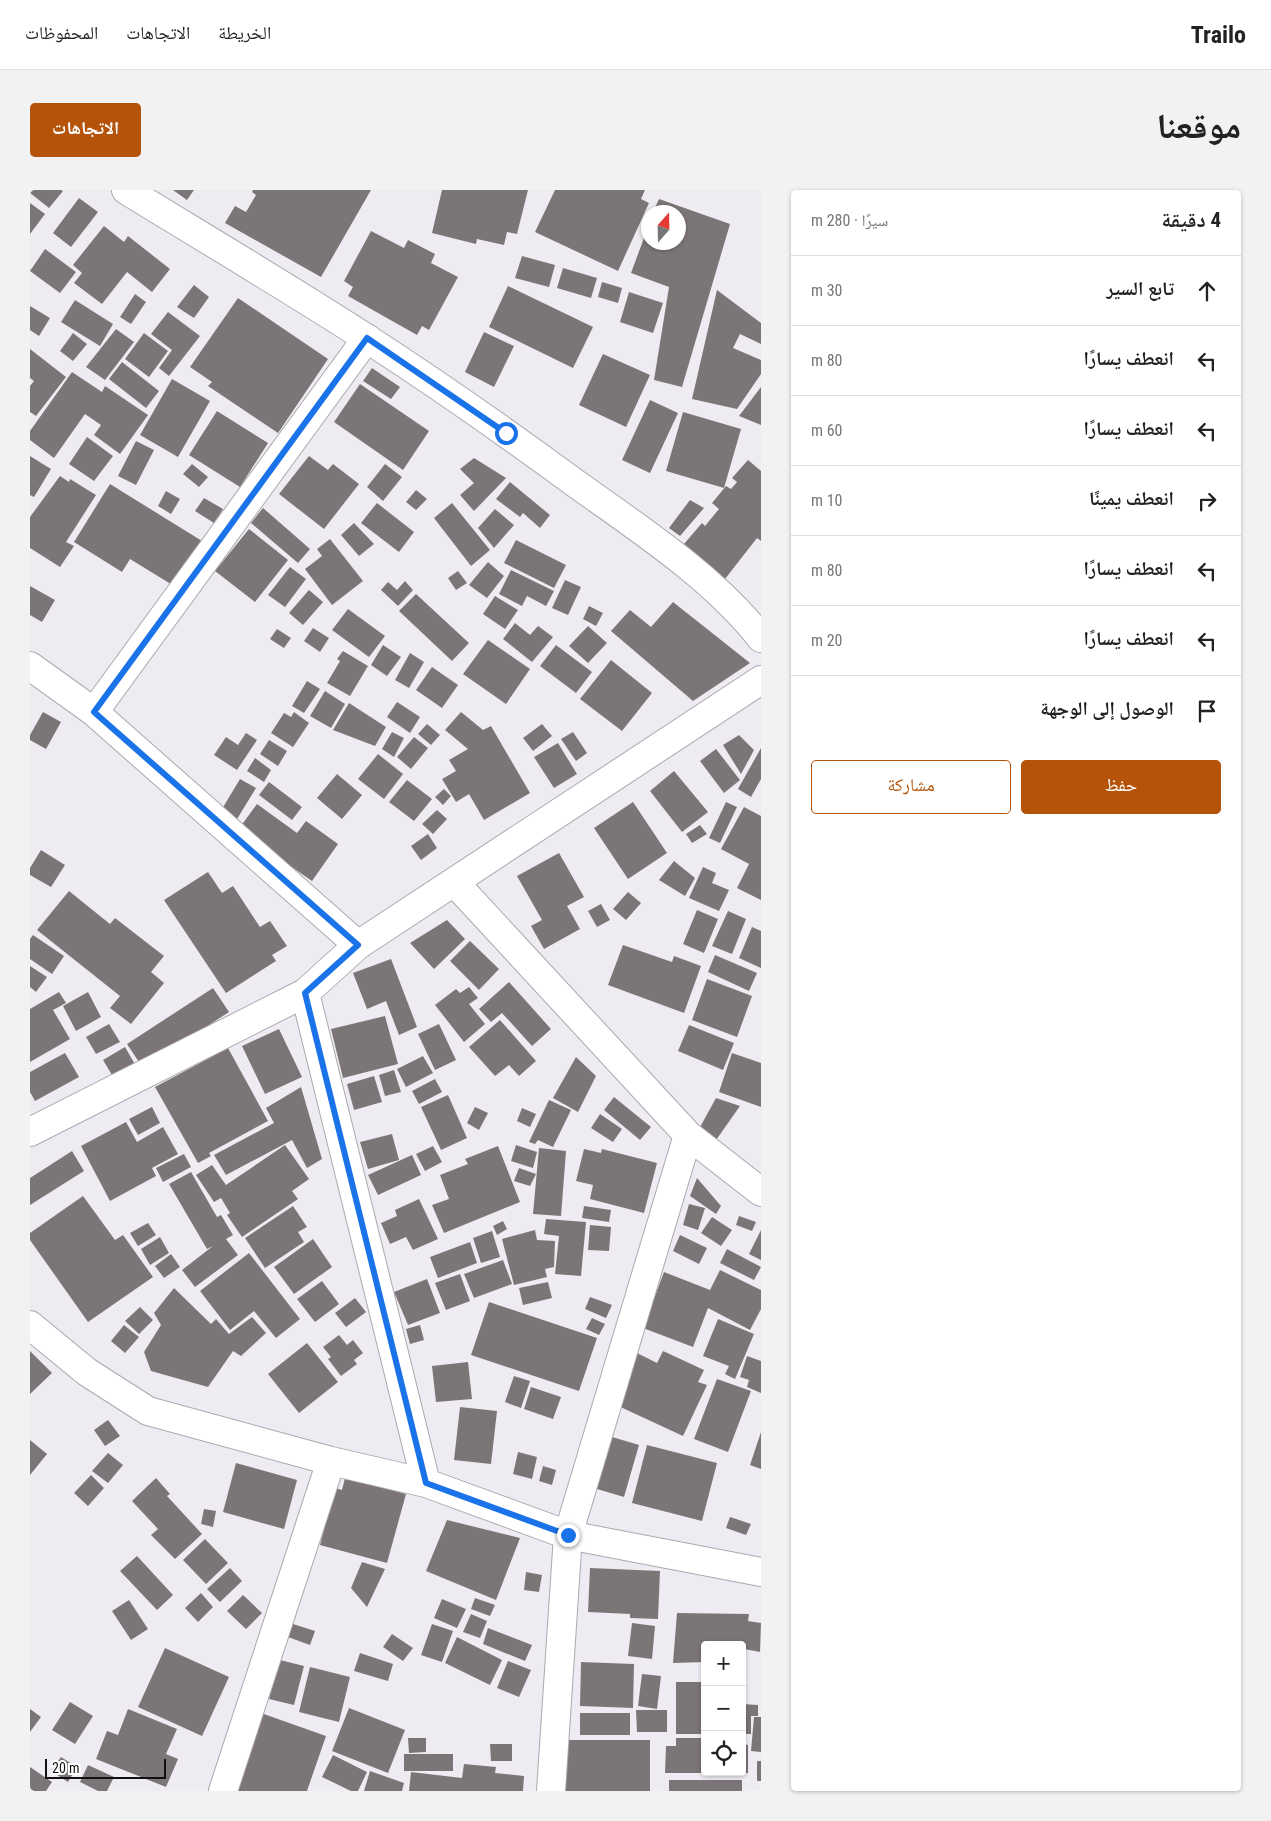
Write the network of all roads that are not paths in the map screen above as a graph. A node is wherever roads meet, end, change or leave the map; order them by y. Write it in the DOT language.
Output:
graph roads {
  1 [pos="126,190"];
  2 [pos="367,338"];
  3 [pos="757,621"];
  4 [pos="30,666"];
  5 [pos="761,680"];
  6 [pos="94,712"];
  7 [pos="455,883"];
  8 [pos="358,945"];
  9 [pos="305,993"];
  10 [pos="30,1132"];
  11 [pos="688,1135"];
  12 [pos="761,1192"];
  13 [pos="30,1325"];
  14 [pos="331,1462"];
  15 [pos="426,1483"];
  16 [pos="568,1535"];
  17 [pos="761,1572"];
  18 [pos="223,1791"];
  19 [pos="551,1791"];
  1 -- 2 [label="street"];
  2 -- 3 [label="street"];
  2 -- 6 [label="street"];
  4 -- 6 [label="street"];
  5 -- 7 [label="street"];
  6 -- 8 [label="street"];
  7 -- 8 [label="street"];
  7 -- 11 [label="street"];
  8 -- 9 [label="street"];
  9 -- 10 [label="street"];
  9 -- 15 [label="street"];
  11 -- 12 [label="street"];
  11 -- 16 [label="street"];
  13 -- 14 [label="street"];
  14 -- 15 [label="street"];
  14 -- 18 [label="street"];
  15 -- 16 [label="street"];
  16 -- 17 [label="street"];
  16 -- 19 [label="street"];
}
